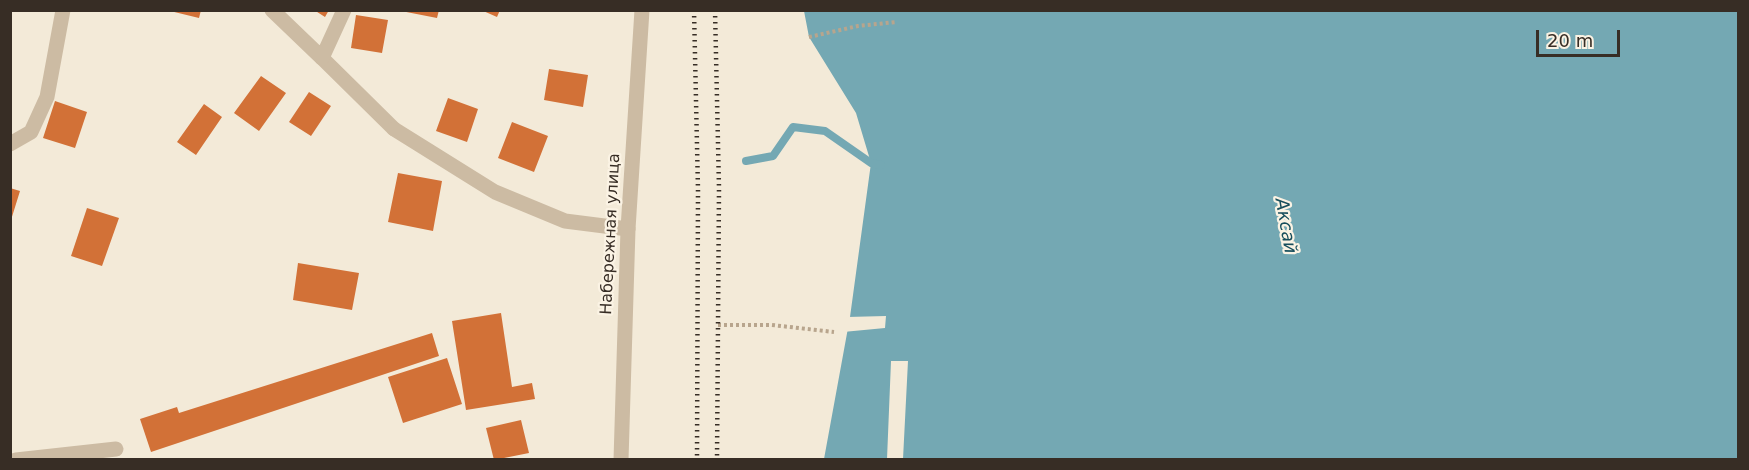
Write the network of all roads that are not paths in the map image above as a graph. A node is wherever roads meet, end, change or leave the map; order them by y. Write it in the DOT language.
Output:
graph roads {
  1 [pos="63,10"];
  2 [pos="272,10"];
  3 [pos="344,10"];
  4 [pos="642,10"];
  5 [pos="322,58"];
  6 [pos="10,144"];
  7 [pos="628,229"];
  8 [pos="116,449"];
  9 [pos="16,459"];
  10 [pos="621,459"];
  1 -- 6 [label="street"];
  2 -- 5 [label="street"];
  3 -- 5 [label="street"];
  4 -- 7 [label="street, Набережная улица"];
  5 -- 7 [label="street"];
  7 -- 10 [label="street, Набережная улица"];
  8 -- 9 [label="street"];
}
